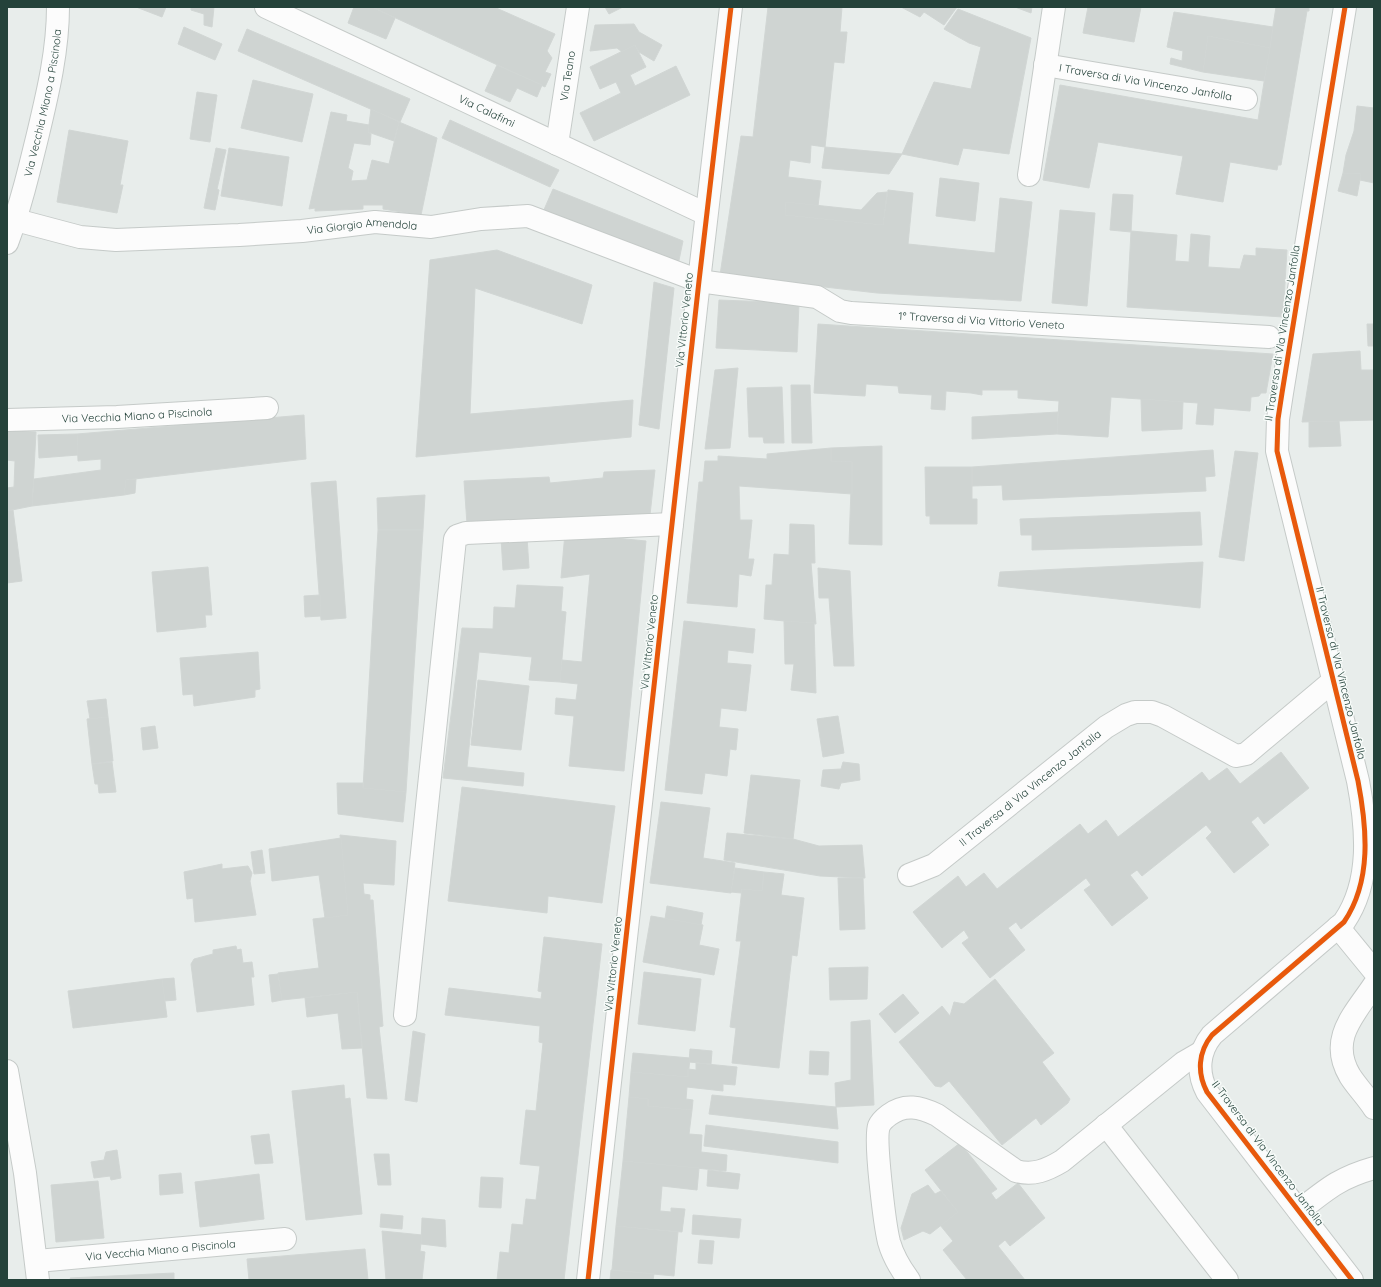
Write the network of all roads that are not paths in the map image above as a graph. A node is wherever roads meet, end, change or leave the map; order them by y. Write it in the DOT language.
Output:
graph roads {
  1 [pos="58,7"];
  2 [pos="266,7"];
  3 [pos="578,7"];
  4 [pos="732,7"];
  5 [pos="1054,7"];
  6 [pos="1345,7"];
  7 [pos="1046,65"];
  8 [pos="1246,99"];
  9 [pos="557,144"];
  10 [pos="1029,175"];
  11 [pos="706,214"];
  12 [pos="16,220"];
  13 [pos="7,243"];
  14 [pos="698,281"];
  15 [pos="1269,337"];
  16 [pos="267,408"];
  17 [pos="7,420"];
  18 [pos="672,524"];
  19 [pos="1333,681"];
  20 [pos="909,875"];
  21 [pos="1338,927"];
  22 [pos="1374,971"];
  23 [pos="1374,985"];
  24 [pos="405,1015"];
  25 [pos="1202,1052"];
  26 [pos="7,1071"];
  27 [pos="1374,1108"];
  28 [pos="1106,1126"];
  29 [pos="1374,1168"];
  30 [pos="1299,1211"];
  31 [pos="284,1239"];
  32 [pos="38,1271"];
  33 [pos="588,1280"];
  34 [pos="908,1280"];
  35 [pos="1227,1280"];
  36 [pos="1352,1280"];
  1 -- 12 [label="street, Via Vecchia Miano a Piscinola"];
  2 -- 9 [label="street, Via Calafimi"];
  3 -- 9 [label="street, Via Teano"];
  4 -- 11 [label="street, Via Vittorio Veneto"];
  5 -- 7 [label="street, I Traversa di Via Vincenzo Janfolla"];
  6 -- 19 [label="street, II Traversa di Via Vincenzo Janfolla"];
  7 -- 8 [label="street, I Traversa di Via Vincenzo Janfolla"];
  7 -- 10 [label="street, I Traversa di Via Vincenzo Janfolla"];
  9 -- 11 [label="street, Via Calafimi"];
  11 -- 14 [label="street, Via Vittorio Veneto"];
  12 -- 13 [label="street, Via Vecchia Miano a Piscinola"];
  12 -- 14 [label="street, Via Giorgio Amendola"];
  14 -- 15 [label="street, 1° Traversa di Via Vittorio Veneto"];
  14 -- 18 [label="street, Via Vittorio Veneto"];
  16 -- 17 [label="street, Via Vecchia Miano a Piscinola"];
  18 -- 24 [label="street"];
  18 -- 33 [label="street, Via Vittorio Veneto"];
  19 -- 20 [label="street, II Traversa di Via Vincenzo Janfolla"];
  19 -- 21 [label="street, II Traversa di Via Vincenzo Janfolla"];
  21 -- 22 [label="street"];
  21 -- 25 [label="street, II Traversa di Via Vincenzo Janfolla"];
  23 -- 27 [label="street"];
  25 -- 28 [label="street, II Traversa di Via Vincenzo Janfolla"];
  25 -- 30 [label="street, II Traversa di Via Vincenzo Janfolla"];
  26 -- 32 [label="street, Via Vecchia Miano a Piscinola"];
  28 -- 34 [label="street, II Traversa di Via Vincenzo Janfolla"];
  28 -- 35 [label="street"];
  29 -- 30 [label="street, II Traversa di Via Vincenzo Janfolla"];
  30 -- 36 [label="street, II Traversa di Via Vincenzo Janfolla"];
  31 -- 32 [label="street, Via Vecchia Miano a Piscinola"];
}
